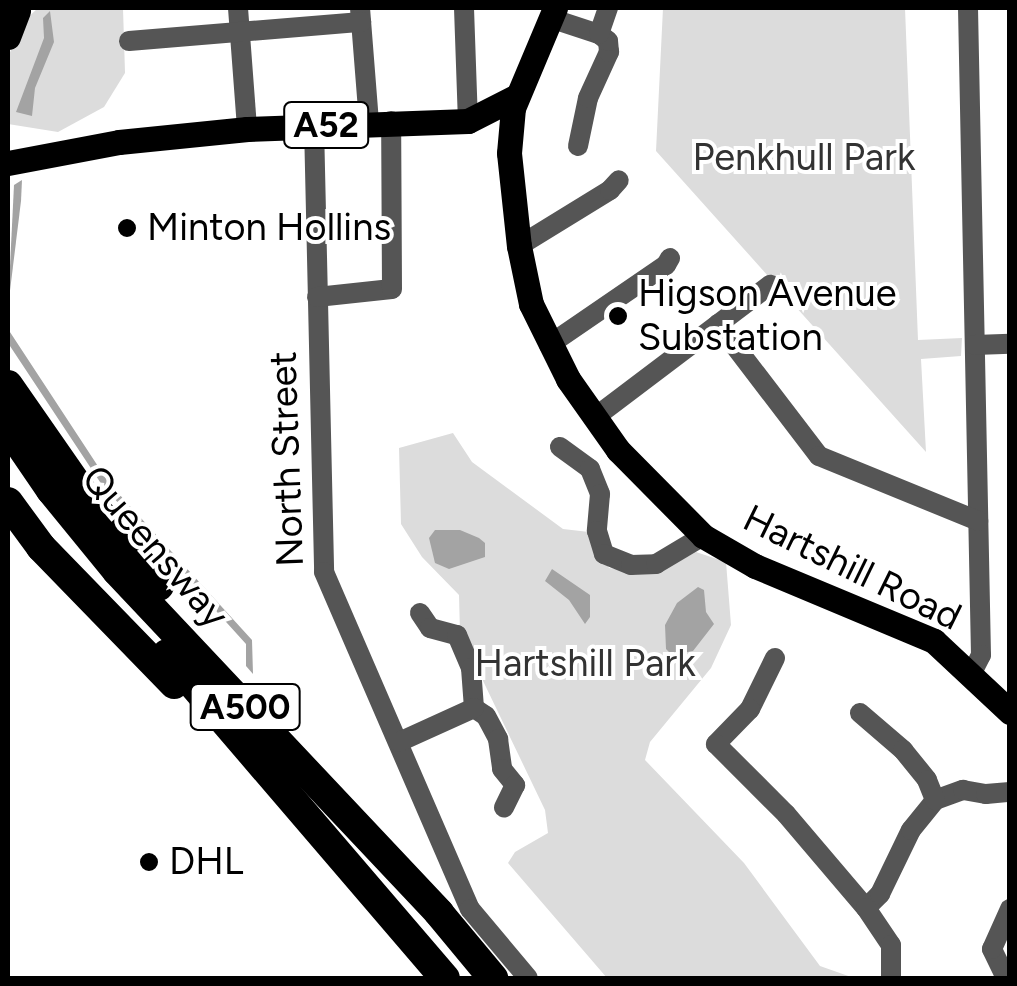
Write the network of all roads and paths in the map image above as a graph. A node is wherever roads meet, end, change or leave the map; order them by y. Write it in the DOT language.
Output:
graph roads {
  1 [pos="238,8"];
  2 [pos="464,8"];
  3 [pos="608,8"];
  4 [pos="968,8"];
  5 [pos="16,12"];
  6 [pos="554,14"];
  7 [pos="361,15"];
  8 [pos="240,30"];
  9 [pos="599,34"];
  10 [pos="8,38"];
  11 [pos="129,41"];
  12 [pos="518,96"];
  13 [pos="468,120"];
  14 [pos="380,122"];
  15 [pos="314,125"];
  16 [pos="248,129"];
  17 [pos="578,146"];
  18 [pos="509,154"];
  19 [pos="8,163"];
  20 [pos="619,180"];
  21 [pos="519,246"];
  22 [pos="670,258"];
  23 [pos="770,285"];
  24 [pos="317,297"];
  25 [pos="718,324"];
  26 [pos="1010,344"];
  27 [pos="975,345"];
  28 [pos="549,346"];
  29 [pos="8,384"];
  30 [pos="594,418"];
  31 [pos="8,427"];
  32 [pos="560,447"];
  33 [pos="8,460"];
  34 [pos="8,502"];
  35 [pos="978,522"];
  36 [pos="703,536"];
  37 [pos="420,613"];
  38 [pos="775,658"];
  39 [pos="972,673"];
  40 [pos="474,708"];
  41 [pos="1010,712"];
  42 [pos="860,713"];
  43 [pos="399,742"];
  44 [pos="1010,792"];
  45 [pos="935,800"];
  46 [pos="504,808"];
  47 [pos="866,908"];
  48 [pos="1010,909"];
  49 [pos="440,913"];
  50 [pos="415,942"];
  51 [pos="445,978"];
  52 [pos="493,978"];
  53 [pos="528,978"];
  54 [pos="891,978"];
  55 [pos="1006,978"];
  1 -- 8 [label="street"];
  2 -- 13 [label="street"];
  3 -- 9 [label="street"];
  4 -- 27 [label="street"];
  5 -- 10 [label="main road"];
  6 -- 9 [label="street"];
  6 -- 12 [label="main road, Hartshill Road"];
  7 -- 8 [label="street"];
  7 -- 14 [label="street"];
  8 -- 11 [label="street"];
  8 -- 16 [label="street"];
  9 -- 17 [label="street"];
  12 -- 13 [label="main road, A52"];
  12 -- 18 [label="main road, Hartshill Road"];
  13 -- 14 [label="main road, A52"];
  13 -- 18 [label="main road"];
  14 -- 15 [label="main road, A52"];
  14 -- 24 [label="street"];
  15 -- 16 [label="main road, A52"];
  15 -- 24 [label="street, North Street"];
  16 -- 19 [label="main road, A52"];
  18 -- 21 [label="main road, Hartshill Road"];
  20 -- 21 [label="street"];
  21 -- 28 [label="main road, Hartshill Road"];
  22 -- 28 [label="street"];
  23 -- 25 [label="street"];
  24 -- 43 [label="street, North Street"];
  25 -- 30 [label="street"];
  25 -- 35 [label="street"];
  26 -- 27 [label="street"];
  27 -- 35 [label="street"];
  28 -- 30 [label="main road, Hartshill Road"];
  29 -- 49 [label="highway"];
  30 -- 36 [label="main road, Hartshill Road"];
  31 -- 49 [label="highway, Queensway / A500"];
  32 -- 36 [label="street"];
  33 -- 50 [label="highway, Queensway / A500"];
  34 -- 50 [label="highway"];
  35 -- 39 [label="street"];
  36 -- 39 [label="main road, Hartshill Road"];
  37 -- 40 [label="street"];
  38 -- 47 [label="street"];
  39 -- 41 [label="main road, Hartshill Road"];
  40 -- 43 [label="street"];
  40 -- 46 [label="street"];
  42 -- 45 [label="street"];
  43 -- 53 [label="street, North Street"];
  44 -- 45 [label="street"];
  45 -- 47 [label="street"];
  47 -- 54 [label="street"];
  48 -- 55 [label="street"];
  49 -- 52 [label="highway, Queensway / A500"];
  50 -- 51 [label="highway, Queensway / A500"];
}
